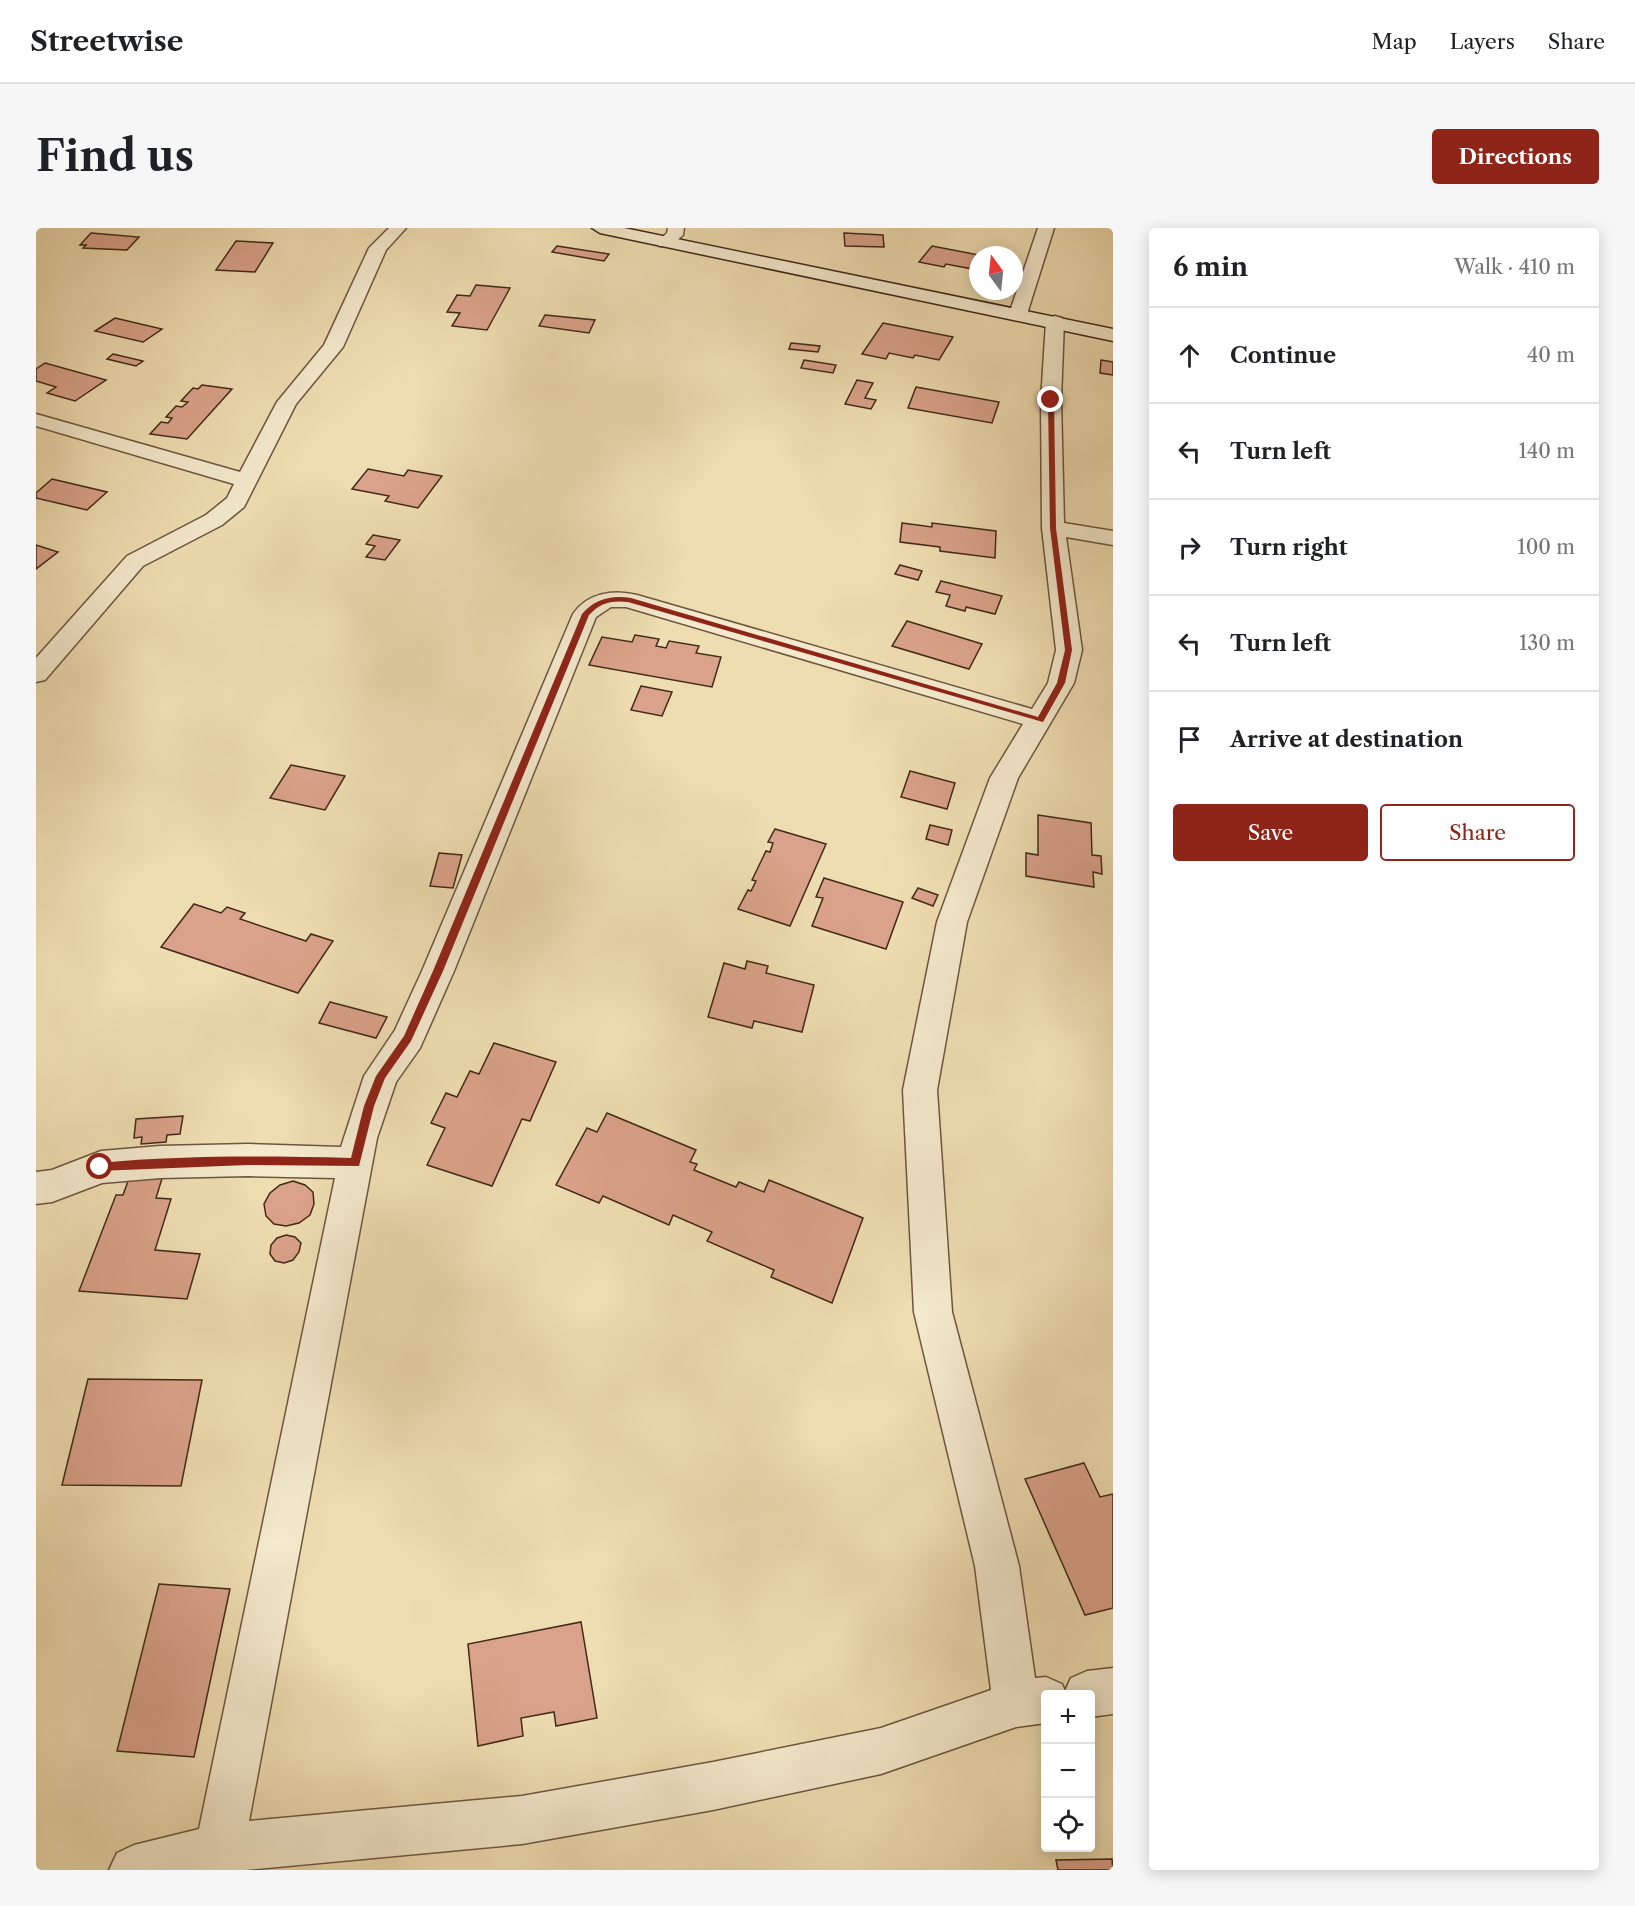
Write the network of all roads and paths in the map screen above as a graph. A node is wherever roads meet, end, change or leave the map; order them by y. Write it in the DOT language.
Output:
graph roads {
  1 [pos="398,228"];
  2 [pos="600,228"];
  3 [pos="1046,228"];
  4 [pos="671,235"];
  5 [pos="1018,314"];
  6 [pos="1055,322"];
  7 [pos="1113,335"];
  8 [pos="36,420"];
  9 [pos="247,481"];
  10 [pos="1053,528"];
  11 [pos="1113,538"];
  12 [pos="36,674"];
  13 [pos="1040,720"];
  14 [pos="355,1163"];
  15 [pos="36,1188"];
  16 [pos="1113,1691"];
  17 [pos="1095,1694"];
  18 [pos="1031,1702"];
  19 [pos="219,1848"];
  20 [pos="134,1870"];
  1 -- 9 [label="street"];
  2 -- 4 [label="street"];
  3 -- 5 [label="street"];
  4 -- 5 [label="street"];
  5 -- 6 [label="street"];
  6 -- 7 [label="street"];
  6 -- 10 [label="street"];
  8 -- 9 [label="street"];
  9 -- 12 [label="street"];
  10 -- 11 [label="street"];
  10 -- 13 [label="street"];
  13 -- 14 [label="street"];
  13 -- 18 [label="street"];
  14 -- 15 [label="street"];
  14 -- 19 [label="street"];
  16 -- 17 [label="street"];
  18 -- 19 [label="street"];
  19 -- 20 [label="street"];
}
